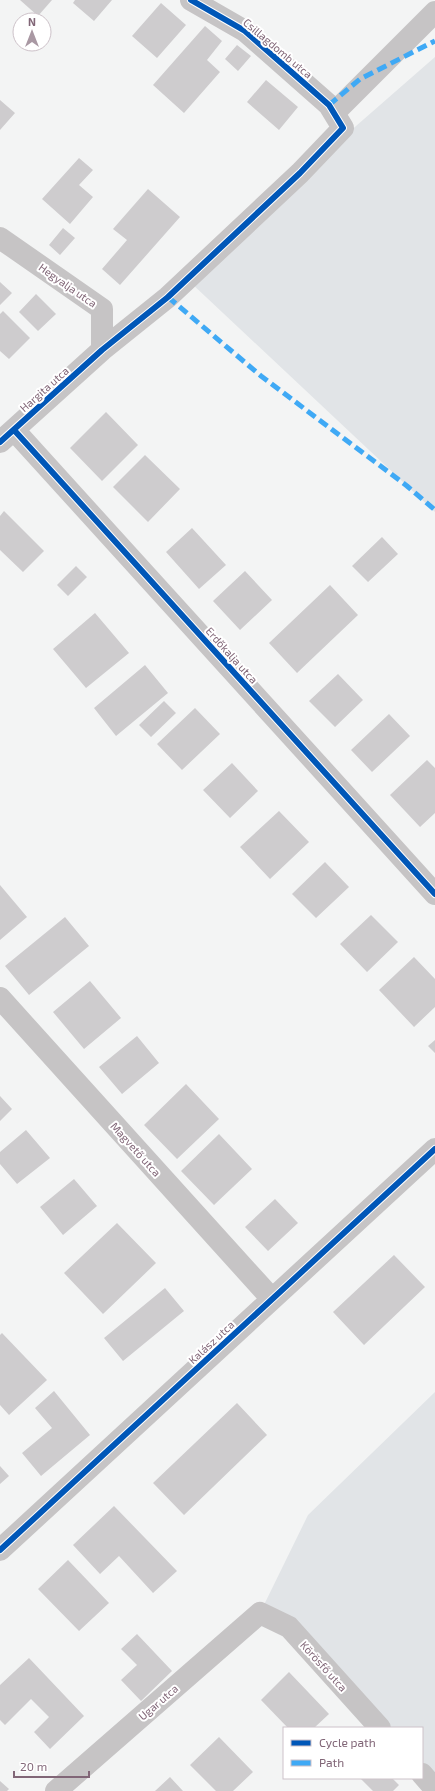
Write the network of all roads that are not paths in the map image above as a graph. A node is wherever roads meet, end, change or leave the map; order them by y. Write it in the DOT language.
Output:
graph roads {
  1 [pos="199,2"];
  2 [pos="435,12"];
  3 [pos="332,109"];
  4 [pos="0,238"];
  5 [pos="102,350"];
  6 [pos="7,436"];
  7 [pos="435,894"];
  8 [pos="0,998"];
  9 [pos="435,1149"];
  10 [pos="272,1299"];
  11 [pos="0,1550"];
  12 [pos="260,1613"];
  13 [pos="379,1727"];
  14 [pos="423,1775"];
  15 [pos="435,1789"];
  16 [pos="56,1791"];
  1 -- 3 [label="street, Csillagdomb utca"];
  2 -- 3 [label="street"];
  3 -- 5 [label="street, Hargita utca"];
  4 -- 5 [label="street, Hegyalja utca"];
  5 -- 6 [label="street, Hargita utca"];
  6 -- 7 [label="street, Erdőkalja utca"];
  8 -- 10 [label="street, Magvető utca"];
  9 -- 10 [label="street, Kalász utca"];
  10 -- 11 [label="street, Kalász utca"];
  12 -- 13 [label="street, Körösfő utca"];
  12 -- 16 [label="street, Ugar utca"];
  14 -- 15 [label="street"];
}
